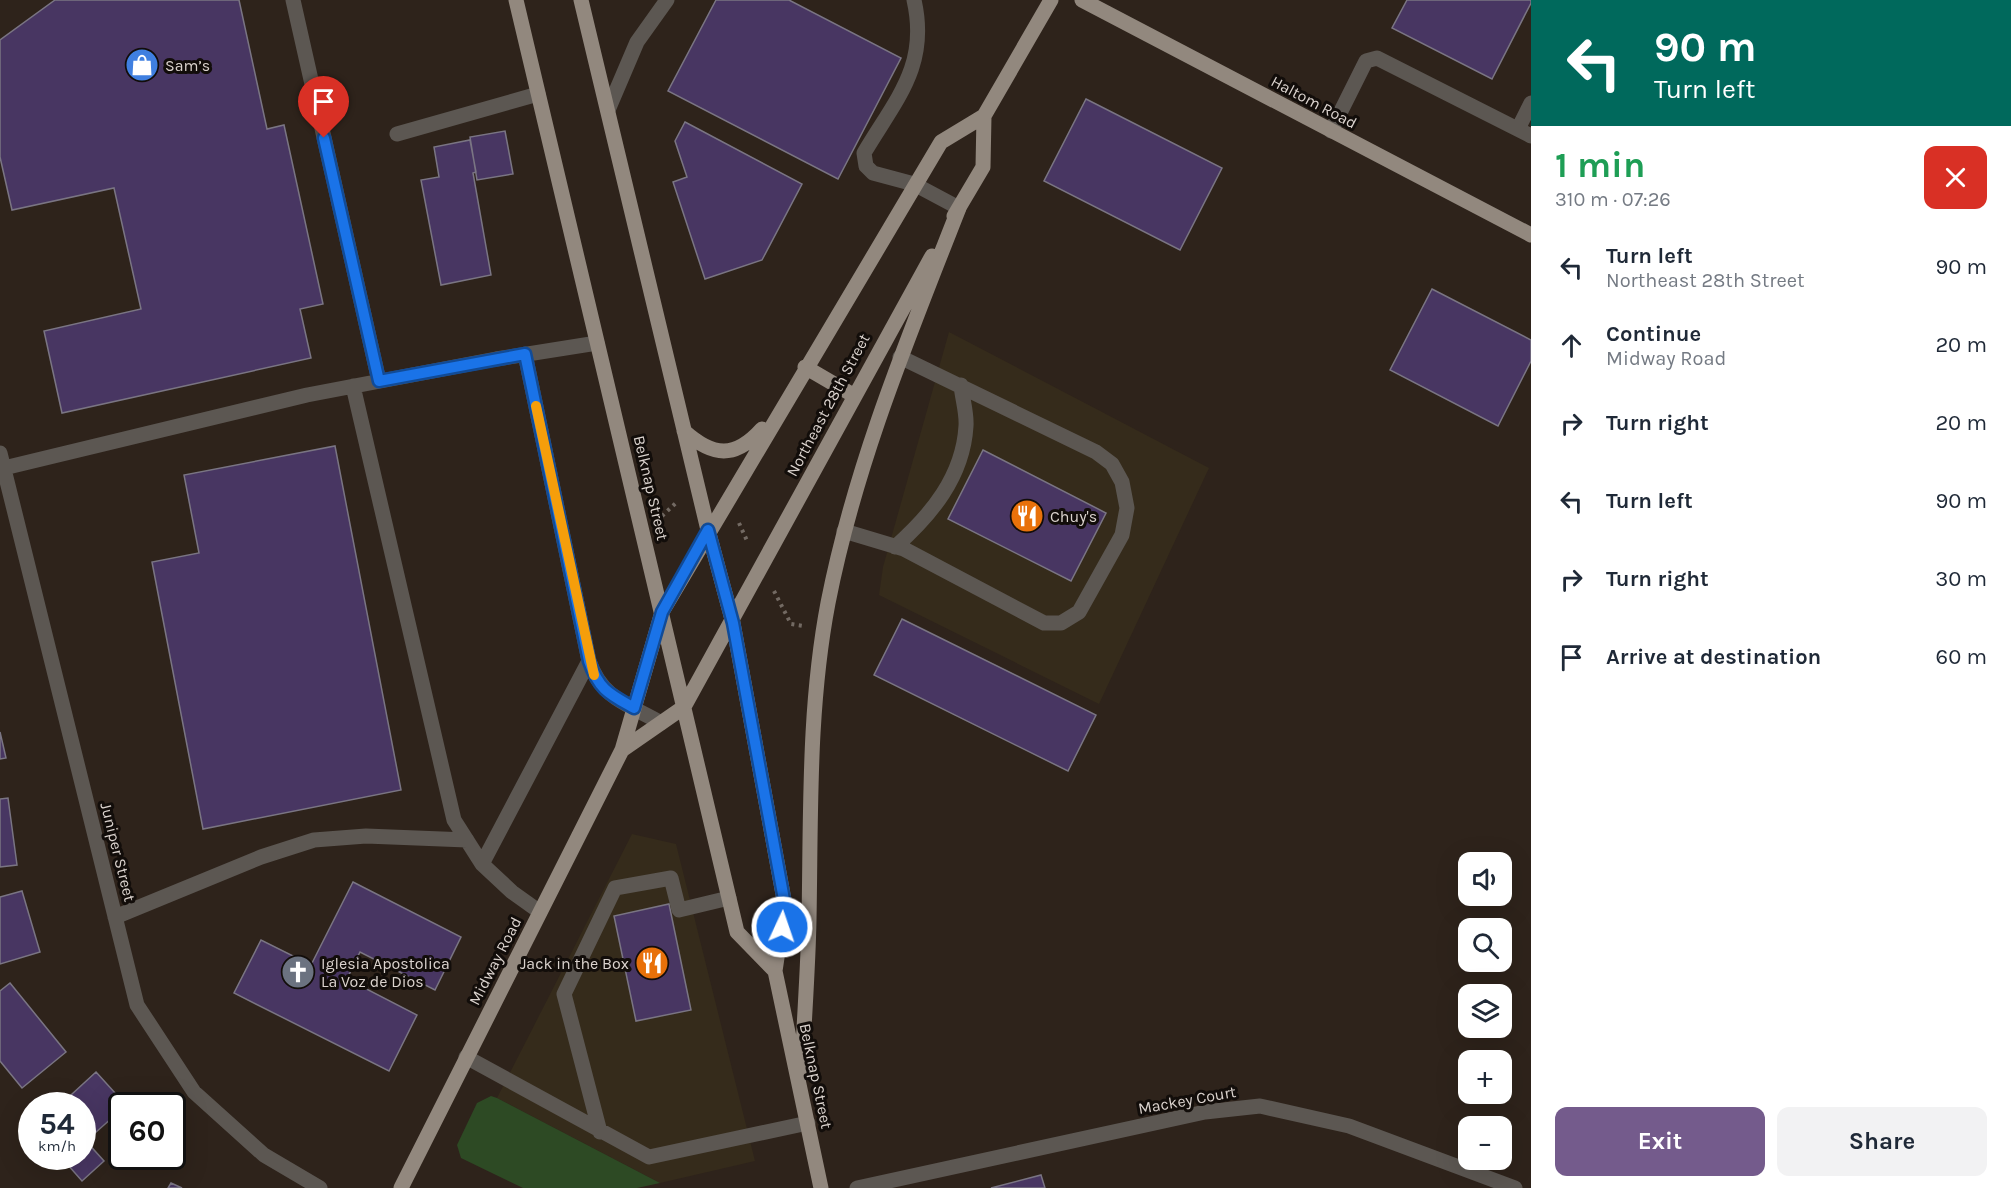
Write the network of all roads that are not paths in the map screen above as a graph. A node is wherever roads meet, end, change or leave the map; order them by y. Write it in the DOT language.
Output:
graph roads {
  1 [pos="293,0"];
  2 [pos="516,0"];
  3 [pos="581,0"];
  4 [pos="667,0"];
  5 [pos="914,0"];
  6 [pos="1051,0"];
  7 [pos="1082,0"];
  8 [pos="538,94"];
  9 [pos="1531,103"];
  10 [pos="608,110"];
  11 [pos="984,116"];
  12 [pos="1330,131"];
  13 [pos="1524,132"];
  14 [pos="397,134"];
  15 [pos="914,184"];
  16 [pos="959,208"];
  17 [pos="1530,232"];
  18 [pos="597,343"];
  19 [pos="525,354"];
  20 [pos="900,357"];
  21 [pos="806,367"];
  22 [pos="379,381"];
  23 [pos="961,385"];
  24 [pos="353,386"];
  25 [pos="853,395"];
  26 [pos="780,410"];
  27 [pos="684,431"];
  28 [pos="2,460"];
  29 [pos="708,530"];
  30 [pos="844,531"];
  31 [pos="895,547"];
  32 [pos="662,612"];
  33 [pos="733,623"];
  34 [pos="589,661"];
  35 [pos="684,707"];
  36 [pos="634,708"];
  37 [pos="661,723"];
  38 [pos="622,750"];
  39 [pos="467,840"];
  40 [pos="482,864"];
  41 [pos="729,898"];
  42 [pos="540,912"];
  43 [pos="115,918"];
  44 [pos="776,971"];
  45 [pos="466,1057"];
  46 [pos="801,1090"];
  47 [pos="808,1123"];
  48 [pos="600,1132"];
  49 [pos="315,1187"];
  50 [pos="401,1188"];
  51 [pos="821,1188"];
  52 [pos="857,1188"];
  53 [pos="1515,1188"];
  1 -- 22 [label="street"];
  2 -- 8 [label="main road, Belknap Street"];
  3 -- 10 [label="main road, Belknap Street"];
  4 -- 10 [label="street"];
  5 -- 15 [label="street"];
  6 -- 11 [label="main road, Northeast 28th Street"];
  7 -- 12 [label="main road, Haltom Road"];
  8 -- 14 [label="street"];
  8 -- 18 [label="main road, Belknap Street"];
  9 -- 13 [label="street"];
  10 -- 27 [label="main road, Belknap Street"];
  11 -- 15 [label="main road, Northeast 28th Street"];
  11 -- 16 [label="main road, Northeast 28th Street"];
  12 -- 13 [label="street"];
  12 -- 17 [label="main road, Haltom Road"];
  15 -- 16 [label="street"];
  15 -- 21 [label="main road, Northeast 28th Street"];
  16 -- 20 [label="main road"];
  16 -- 25 [label="main road, Northeast 28th Street"];
  18 -- 19 [label="street"];
  18 -- 32 [label="main road, Belknap Street"];
  19 -- 22 [label="street"];
  19 -- 34 [label="street"];
  20 -- 23 [label="street"];
  20 -- 30 [label="main road"];
  21 -- 25 [label="main road"];
  21 -- 26 [label="main road, Northeast 28th Street"];
  22 -- 24 [label="street"];
  23 -- 31 [label="street"];
  23 -- 31 [label="street"];
  24 -- 28 [label="street"];
  24 -- 39 [label="street"];
  25 -- 33 [label="main road, Northeast 28th Street"];
  26 -- 27 [label="main road"];
  26 -- 29 [label="main road, Northeast 28th Street"];
  27 -- 29 [label="main road, Belknap Street"];
  28 -- 43 [label="street, Juniper Street"];
  29 -- 32 [label="main road, Northeast 28th Street"];
  29 -- 33 [label="main road, Belknap Street"];
  30 -- 31 [label="street"];
  30 -- 46 [label="main road"];
  32 -- 35 [label="main road, Belknap Street"];
  32 -- 36 [label="main road, Midway Road"];
  33 -- 35 [label="main road, Northeast 28th Street"];
  33 -- 44 [label="main road, Belknap Street"];
  34 -- 36 [label="street"];
  34 -- 40 [label="street"];
  35 -- 37 [label="main road, Midway Road"];
  35 -- 41 [label="main road, Belknap Street"];
  36 -- 37 [label="street"];
  36 -- 38 [label="main road, Midway Road"];
  37 -- 38 [label="main road, Midway Road"];
  38 -- 42 [label="main road, Midway Road"];
  39 -- 40 [label="street"];
  39 -- 43 [label="street"];
  40 -- 42 [label="street"];
  41 -- 44 [label="main road, Belknap Street"];
  41 -- 48 [label="street"];
  42 -- 45 [label="main road, Midway Road"];
  43 -- 49 [label="street, Juniper Street"];
  44 -- 46 [label="main road, Belknap Street"];
  45 -- 48 [label="street"];
  45 -- 50 [label="main road, Midway Road"];
  46 -- 47 [label="main road, Belknap Street"];
  47 -- 48 [label="street"];
  47 -- 51 [label="main road, Belknap Street"];
  52 -- 53 [label="street, Mackey Court"];
}
